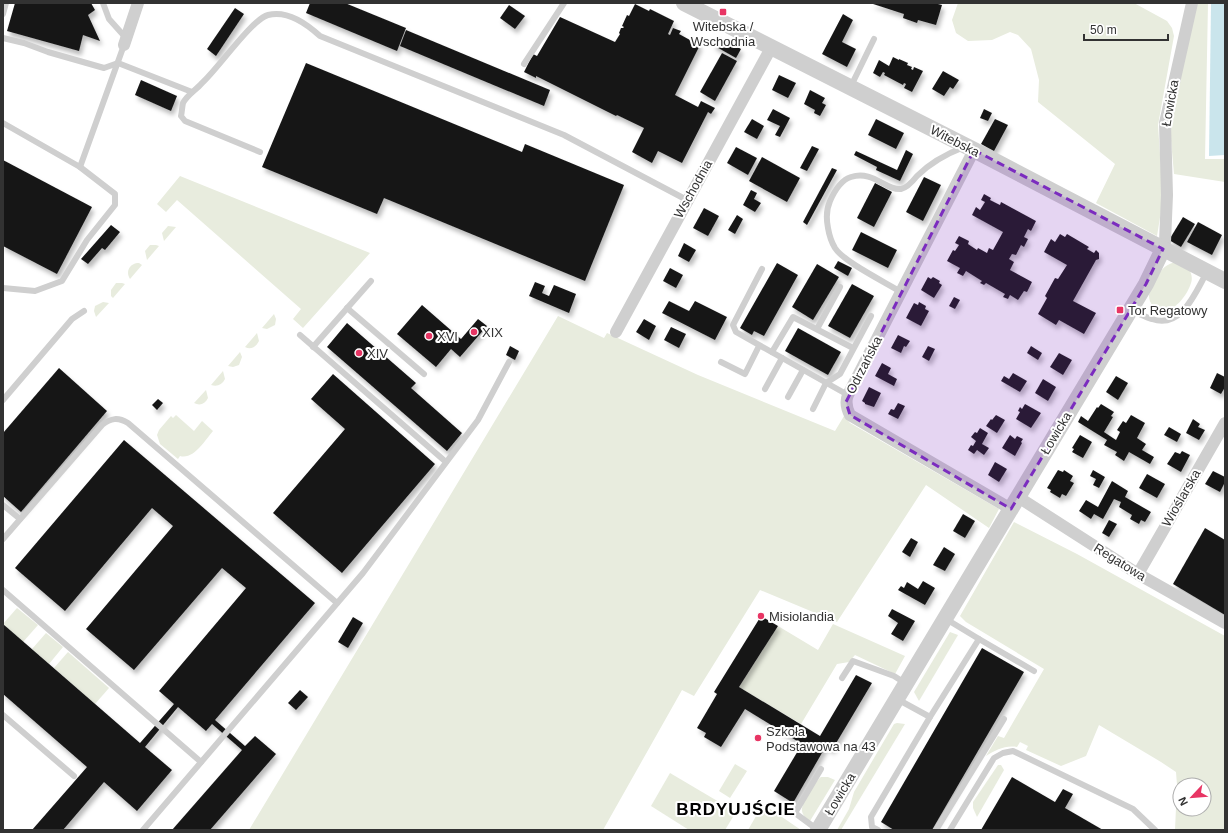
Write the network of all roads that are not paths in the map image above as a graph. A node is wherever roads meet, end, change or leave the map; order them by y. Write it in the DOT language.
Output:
graph roads {
  1 [pos="6,3"];
  2 [pos="103,3"];
  3 [pos="138,3"];
  4 [pos="564,3"];
  5 [pos="684,3"];
  6 [pos="1192,3"];
  7 [pos="3,14"];
  8 [pos="3,38"];
  9 [pos="874,39"];
  10 [pos="125,41"];
  11 [pos="771,48"];
  12 [pos="118,62"];
  13 [pos="524,64"];
  14 [pos="850,88"];
  15 [pos="192,92"];
  16 [pos="3,123"];
  17 [pos="970,148"];
  18 [pos="260,152"];
  19 [pos="80,167"];
  20 [pos="687,200"];
  21 [pos="1162,249"];
  22 [pos="762,269"];
  23 [pos="1207,272"];
  24 [pos="371,281"];
  25 [pos="1225,281"];
  26 [pos="840,287"];
  27 [pos="3,288"];
  28 [pos="901,292"];
  29 [pos="347,308"];
  30 [pos="1130,310"];
  31 [pos="84,311"];
  32 [pos="871,316"];
  33 [pos="817,329"];
  34 [pos="616,332"];
  35 [pos="300,335"];
  36 [pos="759,346"];
  37 [pos="313,347"];
  38 [pos="853,348"];
  39 [pos="772,352"];
  40 [pos="782,358"];
  41 [pos="509,362"];
  42 [pos="721,362"];
  43 [pos="803,370"];
  44 [pos="424,374"];
  45 [pos="826,383"];
  46 [pos="765,389"];
  47 [pos="848,395"];
  48 [pos="788,397"];
  49 [pos="3,400"];
  50 [pos="813,408"];
  51 [pos="1225,423"];
  52 [pos="446,462"];
  53 [pos="1014,503"];
  54 [pos="3,505"];
  55 [pos="20,519"];
  56 [pos="3,539"];
  57 [pos="1138,574"];
  58 [pos="3,590"];
  59 [pos="337,603"];
  60 [pos="946,618"];
  61 [pos="1225,623"];
  62 [pos="979,640"];
  63 [pos="1034,671"];
  64 [pos="842,678"];
  65 [pos="906,684"];
  66 [pos="898,700"];
  67 [pos="3,715"];
  68 [pos="930,717"];
  69 [pos="1004,719"];
  70 [pos="201,762"];
  71 [pos="821,769"];
  72 [pos="74,776"];
  73 [pos="143,830"];
  74 [pos="818,830"];
  75 [pos="878,830"];
  76 [pos="936,830"];
  77 [pos="950,830"];
  78 [pos="1155,830"];
  1 -- 7 [label="lane"];
  2 -- 10 [label="lane"];
  3 -- 10 [label="street"];
  4 -- 13 [label="lane"];
  5 -- 11 [label="street, Witebska"];
  6 -- 21 [label="street, Łowicka"];
  8 -- 12 [label="lane"];
  9 -- 14 [label="lane"];
  10 -- 12 [label="lane"];
  11 -- 14 [label="street, Witebska"];
  11 -- 20 [label="street, Wschodnia"];
  12 -- 15 [label="lane"];
  12 -- 19 [label="lane"];
  14 -- 17 [label="street, Witebska"];
  15 -- 18 [label="lane"];
  15 -- 20 [label="lane"];
  16 -- 19 [label="lane"];
  17 -- 21 [label="street, Witebska"];
  17 -- 28 [label="street, Odrzańska"];
  17 -- 28 [label="lane"];
  19 -- 27 [label="lane"];
  20 -- 34 [label="street, Wschodnia"];
  21 -- 23 [label="street, Witebska"];
  21 -- 30 [label="street, Łowicka"];
  22 -- 36 [label="lane"];
  23 -- 25 [label="street, Witebska"];
  23 -- 30 [label="lane"];
  24 -- 29 [label="lane"];
  26 -- 33 [label="lane"];
  28 -- 47 [label="street, Odrzańska"];
  29 -- 37 [label="lane"];
  29 -- 44 [label="lane"];
  30 -- 53 [label="street, Łowicka"];
  31 -- 49 [label="lane"];
  32 -- 38 [label="lane"];
  33 -- 38 [label="lane"];
  33 -- 39 [label="lane"];
  35 -- 37 [label="lane"];
  36 -- 39 [label="lane"];
  36 -- 42 [label="lane"];
  37 -- 52 [label="lane"];
  38 -- 45 [label="lane"];
  39 -- 40 [label="lane"];
  40 -- 43 [label="lane"];
  40 -- 46 [label="lane"];
  41 -- 52 [label="lane"];
  43 -- 45 [label="lane"];
  43 -- 48 [label="lane"];
  45 -- 47 [label="lane"];
  45 -- 50 [label="lane"];
  47 -- 53 [label="street, Odrzańska"];
  51 -- 57 [label="street, Wioślarska"];
  52 -- 59 [label="lane"];
  53 -- 57 [label="street, Regatowa"];
  53 -- 60 [label="street, Łowicka"];
  54 -- 55 [label="lane"];
  55 -- 56 [label="lane"];
  55 -- 59 [label="lane"];
  57 -- 61 [label="street, Regatowa"];
  58 -- 70 [label="lane"];
  59 -- 70 [label="lane"];
  60 -- 62 [label="lane"];
  60 -- 65 [label="street, Łowicka"];
  62 -- 63 [label="lane"];
  62 -- 68 [label="lane"];
  64 -- 65 [label="lane"];
  65 -- 66 [label="street, Łowicka"];
  66 -- 68 [label="lane"];
  66 -- 74 [label="street, Łowicka"];
  67 -- 72 [label="lane"];
  68 -- 75 [label="lane"];
  69 -- 76 [label="lane"];
  70 -- 73 [label="lane"];
  71 -- 74 [label="lane"];
  77 -- 78 [label="lane"];
}
